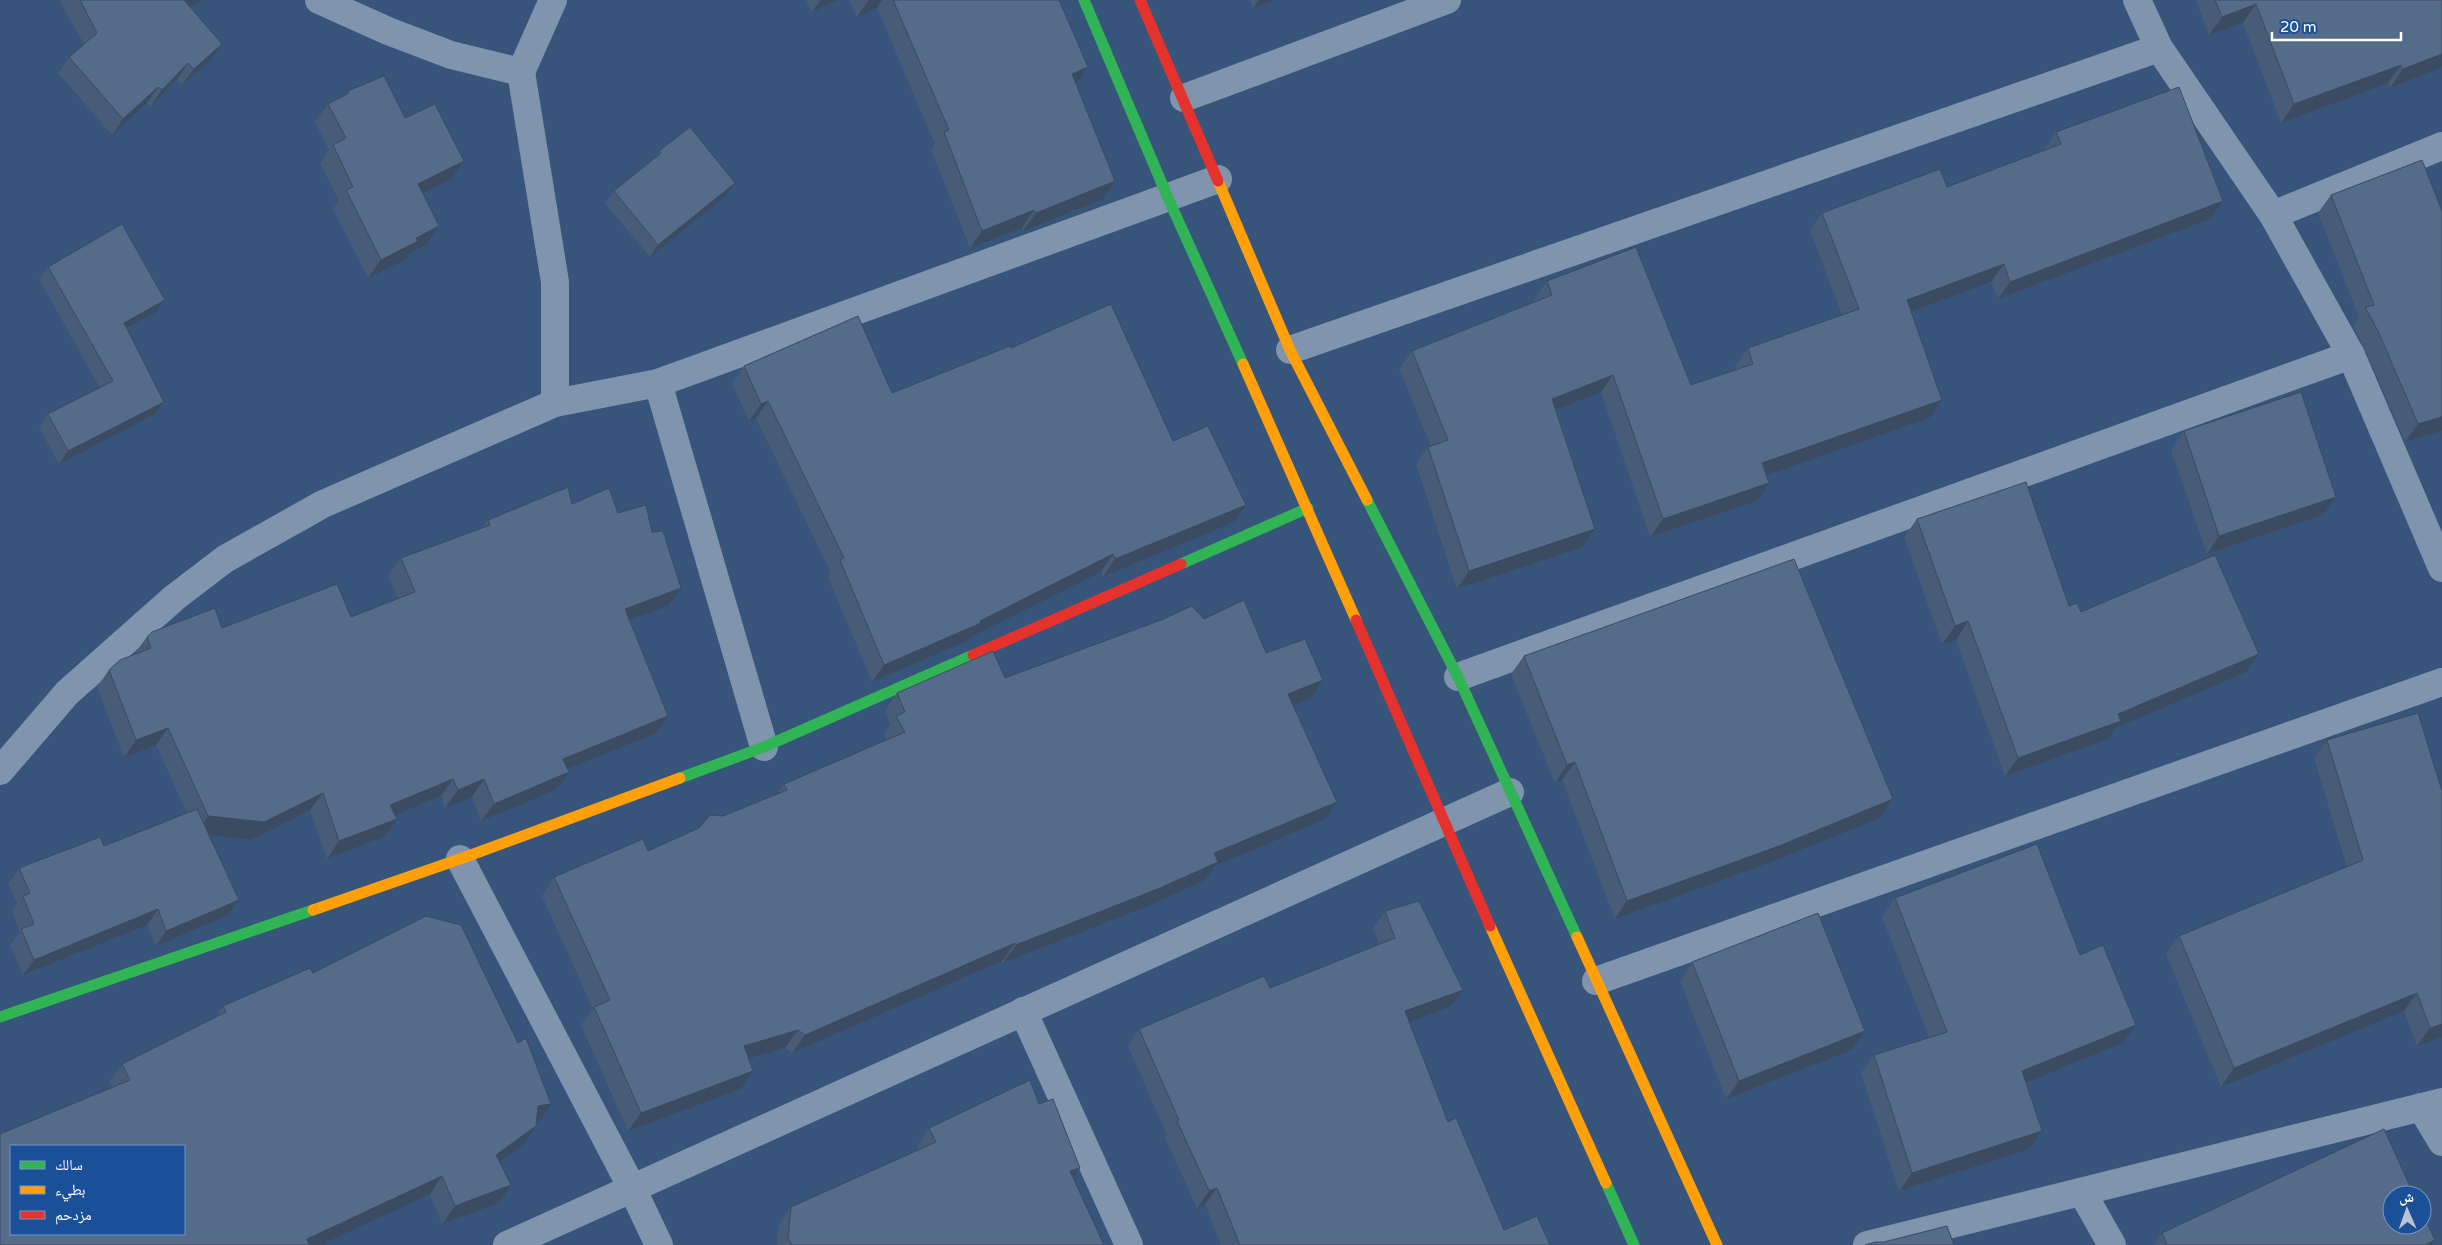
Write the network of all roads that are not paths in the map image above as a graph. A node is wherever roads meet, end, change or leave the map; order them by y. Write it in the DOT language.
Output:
graph roads {
  1 [pos="319,0"];
  2 [pos="554,0"];
  3 [pos="1084,0"];
  4 [pos="1140,0"];
  5 [pos="1447,0"];
  6 [pos="2137,0"];
  7 [pos="2159,48"];
  8 [pos="521,72"];
  9 [pos="1184,98"];
  10 [pos="2442,146"];
  11 [pos="1218,179"];
  12 [pos="1168,198"];
  13 [pos="2273,215"];
  14 [pos="1290,350"];
  15 [pos="2351,355"];
  16 [pos="658,382"];
  17 [pos="555,403"];
  18 [pos="1308,508"];
  19 [pos="2442,568"];
  20 [pos="1458,677"];
  21 [pos="2442,682"];
  22 [pos="764,748"];
  23 [pos="0,771"];
  24 [pos="1510,792"];
  25 [pos="1443,821"];
  26 [pos="460,859"];
  27 [pos="1596,982"];
  28 [pos="1023,1012"];
  29 [pos="0,1017"];
  30 [pos="2432,1105"];
  31 [pos="2442,1142"];
  32 [pos="632,1188"];
  33 [pos="2082,1192"];
  34 [pos="507,1245"];
  35 [pos="659,1245"];
  36 [pos="1129,1245"];
  37 [pos="1634,1245"];
  38 [pos="1717,1245"];
  39 [pos="1867,1245"];
  40 [pos="2112,1245"];
  1 -- 8 [label="street"];
  2 -- 8 [label="street"];
  3 -- 12 [label="main road"];
  4 -- 9 [label="main road"];
  5 -- 9 [label="street"];
  6 -- 7 [label="street"];
  7 -- 13 [label="street"];
  7 -- 14 [label="street"];
  8 -- 17 [label="street"];
  9 -- 11 [label="main road"];
  10 -- 13 [label="street"];
  11 -- 12 [label="street"];
  11 -- 14 [label="main road"];
  12 -- 16 [label="street"];
  12 -- 18 [label="main road"];
  13 -- 15 [label="street"];
  14 -- 20 [label="main road"];
  15 -- 19 [label="street"];
  15 -- 20 [label="street"];
  16 -- 17 [label="street"];
  16 -- 22 [label="street"];
  17 -- 23 [label="street"];
  18 -- 22 [label="main road"];
  18 -- 25 [label="main road"];
  20 -- 24 [label="main road"];
  21 -- 27 [label="street"];
  22 -- 26 [label="main road"];
  24 -- 25 [label="street"];
  24 -- 27 [label="main road"];
  25 -- 28 [label="street"];
  25 -- 37 [label="main road"];
  26 -- 29 [label="main road"];
  26 -- 32 [label="street"];
  27 -- 38 [label="main road"];
  28 -- 32 [label="street"];
  28 -- 36 [label="street"];
  30 -- 31 [label="street"];
  30 -- 33 [label="street"];
  32 -- 34 [label="street"];
  32 -- 35 [label="street"];
  33 -- 39 [label="street"];
  33 -- 40 [label="street"];
}
